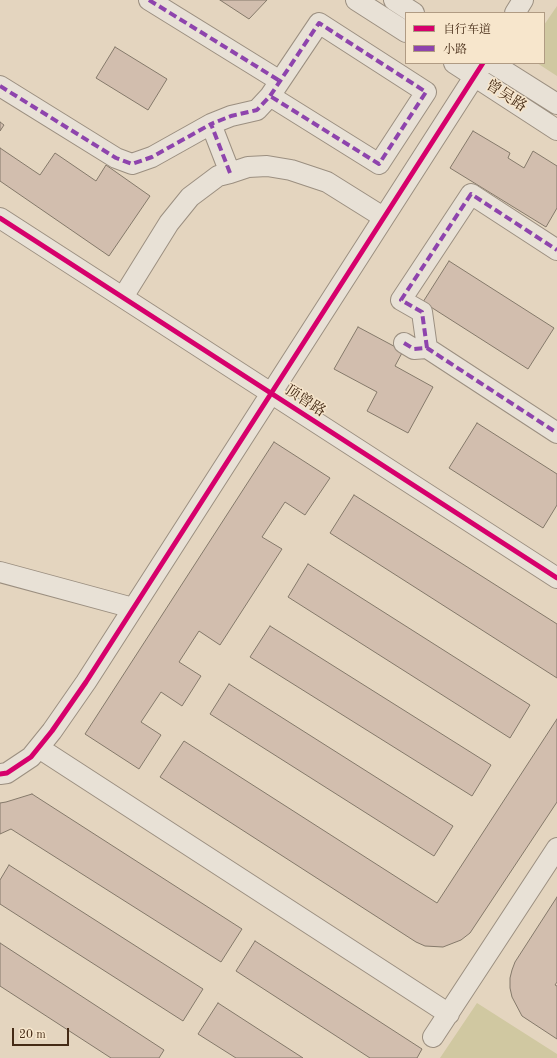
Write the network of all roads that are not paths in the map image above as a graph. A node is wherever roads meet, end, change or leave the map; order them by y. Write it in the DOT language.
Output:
graph roads {
  1 [pos="149,0"];
  2 [pos="356,0"];
  3 [pos="394,0"];
  4 [pos="523,0"];
  5 [pos="412,12"];
  6 [pos="516,12"];
  7 [pos="405,31"];
  8 [pos="458,64"];
  9 [pos="494,64"];
  10 [pos="479,70"];
  11 [pos="0,86"];
  12 [pos="275,89"];
  13 [pos="557,104"];
  14 [pos="211,124"];
  15 [pos="557,130"];
  16 [pos="230,173"];
  17 [pos="383,217"];
  18 [pos="0,218"];
  19 [pos="557,250"];
  20 [pos="123,297"];
  21 [pos="404,343"];
  22 [pos="427,348"];
  23 [pos="270,393"];
  24 [pos="557,433"];
  25 [pos="0,572"];
  26 [pos="557,578"];
  27 [pos="133,608"];
  28 [pos="39,748"];
  29 [pos="0,774"];
  30 [pos="557,848"];
  31 [pos="449,1014"];
  32 [pos="434,1037"];
  1 -- 12 [label="street"];
  2 -- 7 [label="street"];
  3 -- 5 [label="street"];
  4 -- 6 [label="street"];
  8 -- 10 [label="street, 曾吴路"];
  9 -- 13 [label="street, 曾吴路"];
  10 -- 15 [label="street, 曾吴路"];
  10 -- 17 [label="street"];
  11 -- 14 [label="street"];
  12 -- 12 [label="street"];
  12 -- 14 [label="street"];
  14 -- 16 [label="street"];
  16 -- 17 [label="street"];
  16 -- 20 [label="street"];
  17 -- 23 [label="street"];
  18 -- 20 [label="street, 顶曾路"];
  19 -- 22 [label="street"];
  20 -- 23 [label="street, 顶曾路"];
  21 -- 22 [label="street"];
  22 -- 24 [label="street"];
  23 -- 26 [label="street, 顶曾路"];
  23 -- 27 [label="street"];
  25 -- 27 [label="street"];
  27 -- 28 [label="street"];
  28 -- 29 [label="street"];
  28 -- 31 [label="street"];
  30 -- 31 [label="street"];
  31 -- 32 [label="street"];
}
